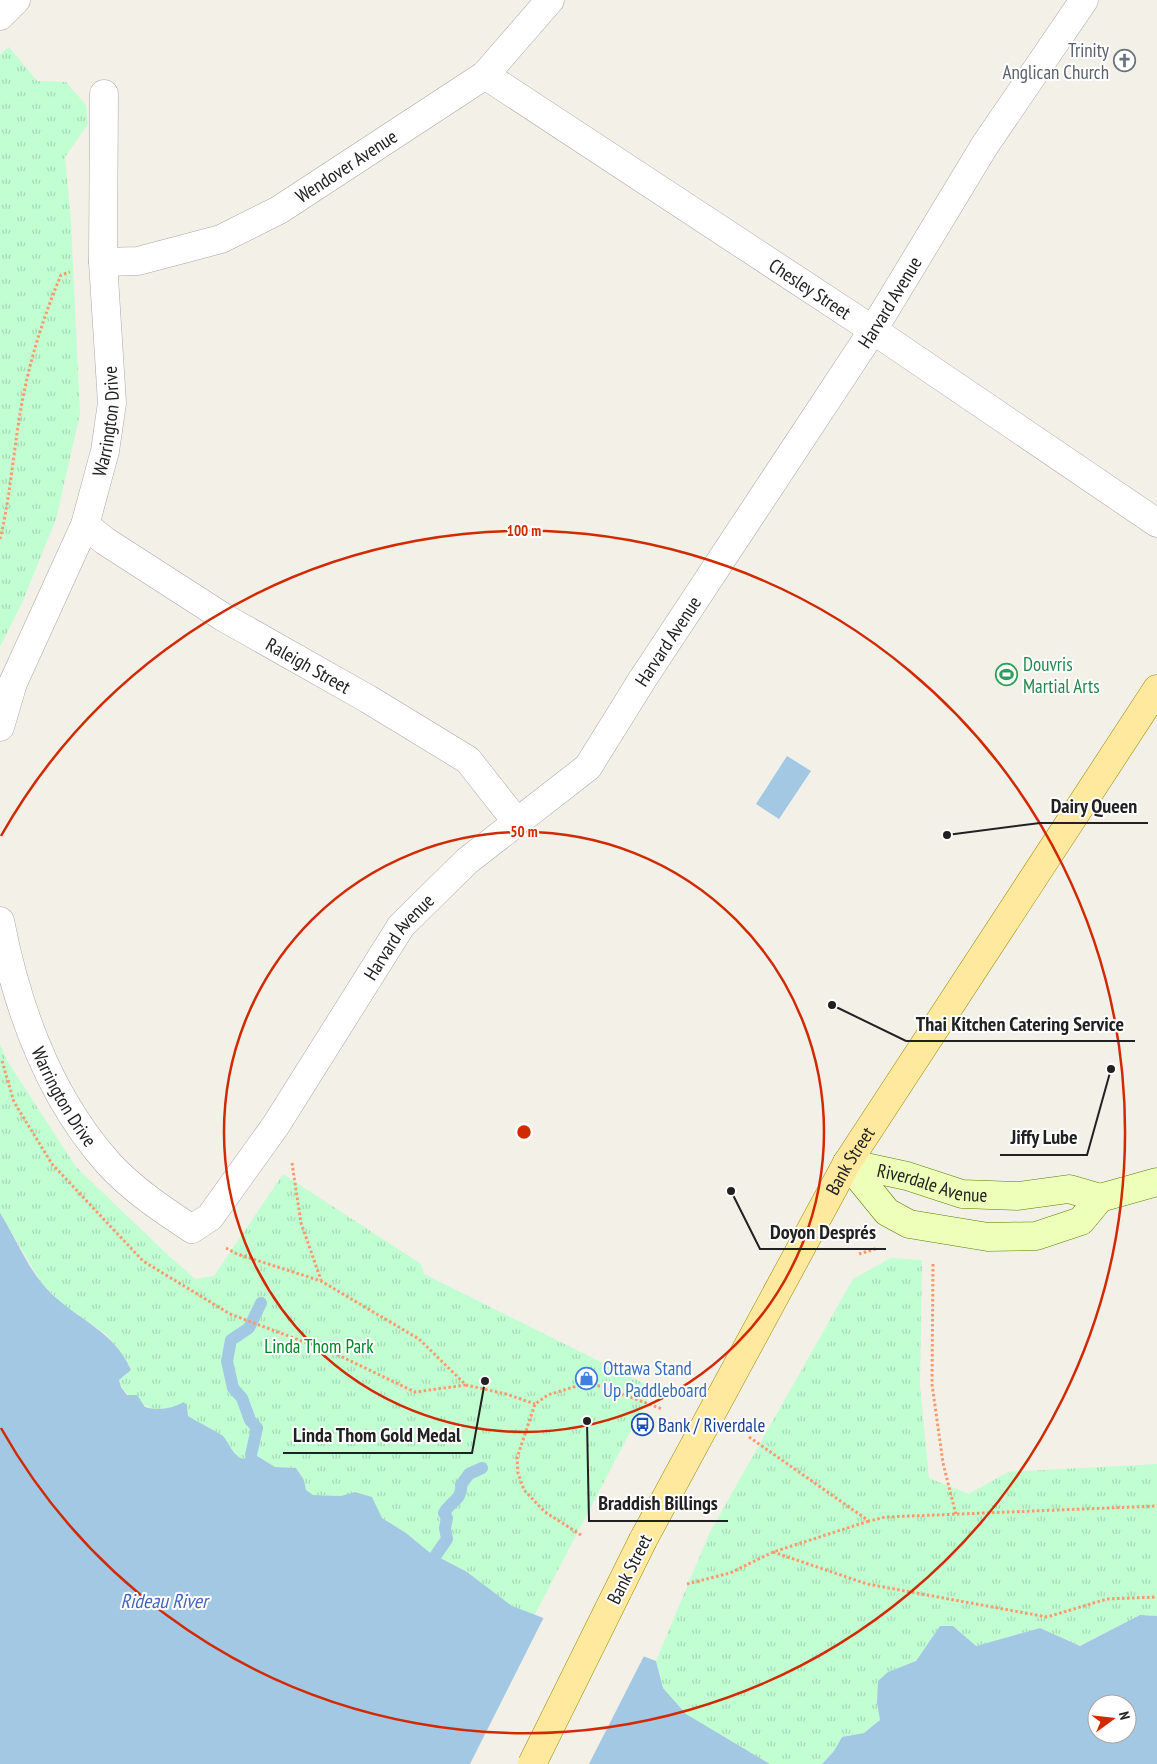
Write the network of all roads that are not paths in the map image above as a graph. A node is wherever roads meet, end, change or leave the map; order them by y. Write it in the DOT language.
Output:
graph roads {
  1 [pos="16,0"];
  2 [pos="550,0"];
  3 [pos="1084,0"];
  4 [pos="0,16"];
  5 [pos="485,75"];
  6 [pos="104,94"];
  7 [pos="103,262"];
  8 [pos="873,330"];
  9 [pos="1157,523"];
  10 [pos="85,525"];
  11 [pos="1157,689"];
  12 [pos="0,727"];
  13 [pos="516,821"];
  14 [pos="0,921"];
  15 [pos="847,1163"];
  16 [pos="1157,1182"];
  17 [pos="1100,1198"];
  18 [pos="192,1229"];
  19 [pos="532,1764"];
  1 -- 4 [label="street"];
  2 -- 5 [label="street, Wendover Avenue"];
  3 -- 8 [label="street, Harvard Avenue"];
  5 -- 7 [label="street, Wendover Avenue"];
  5 -- 8 [label="street, Chesley Street"];
  6 -- 7 [label="street, Warrington Drive"];
  7 -- 10 [label="street, Warrington Drive"];
  8 -- 9 [label="street, Chesley Street"];
  8 -- 13 [label="street, Harvard Avenue"];
  10 -- 12 [label="street, Warrington Drive"];
  10 -- 13 [label="street, Raleigh Street"];
  11 -- 15 [label="main road, Bank Street"];
  13 -- 18 [label="street, Harvard Avenue"];
  14 -- 18 [label="street, Warrington Drive"];
  15 -- 17 [label="street, Riverdale Avenue"];
  15 -- 17 [label="street, Riverdale Avenue"];
  15 -- 19 [label="main road, Bank Street, bridge"];
  16 -- 17 [label="street"];
}
